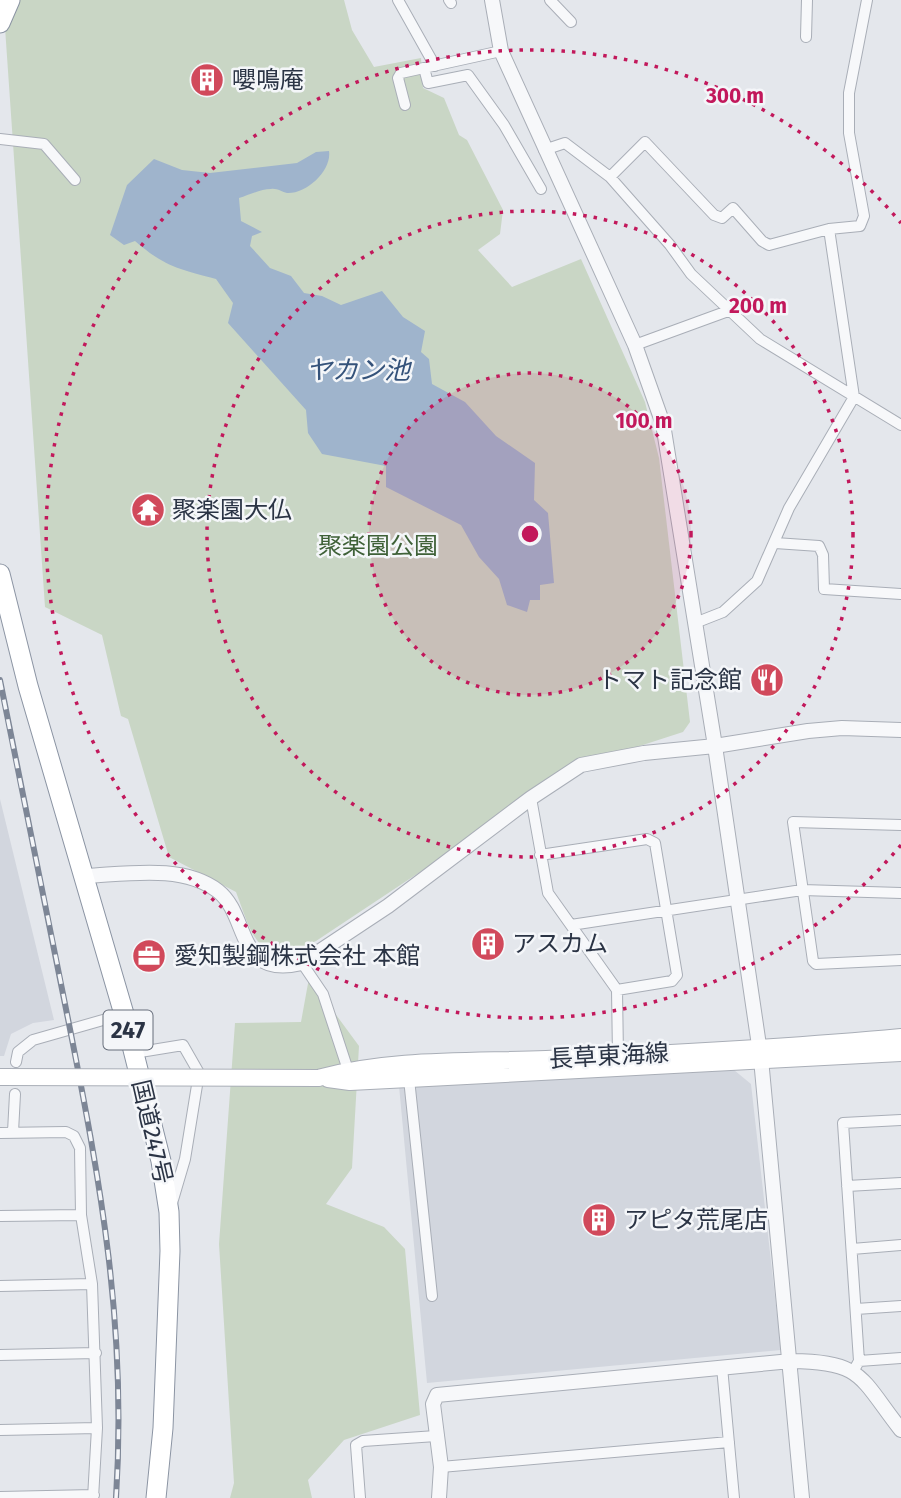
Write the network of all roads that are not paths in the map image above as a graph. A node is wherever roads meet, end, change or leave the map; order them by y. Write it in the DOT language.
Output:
graph roads {
  1 [pos="10,0"];
  2 [pos="492,0"];
  3 [pos="550,0"];
  4 [pos="807,0"];
  5 [pos="867,0"];
  6 [pos="399,1"];
  7 [pos="571,22"];
  8 [pos="0,23"];
  9 [pos="806,37"];
  10 [pos="501,51"];
  11 [pos="429,67"];
  12 [pos="405,105"];
  13 [pos="0,139"];
  14 [pos="544,150"];
  15 [pos="610,177"];
  16 [pos="75,180"];
  17 [pos="541,189"];
  18 [pos="829,229"];
  19 [pos="728,311"];
  20 [pos="635,345"];
  21 [pos="854,397"];
  22 [pos="901,425"];
  23 [pos="775,543"];
  24 [pos="0,574"];
  25 [pos="901,594"];
  26 [pos="695,623"];
  27 [pos="901,730"];
  28 [pos="715,746"];
  29 [pos="530,798"];
  30 [pos="901,825"];
  31 [pos="540,855"];
  32 [pos="86,876"];
  33 [pos="802,890"];
  34 [pos="901,893"];
  35 [pos="737,901"];
  36 [pos="667,911"];
  37 [pos="571,925"];
  38 [pos="901,960"];
  39 [pos="302,964"];
  40 [pos="617,990"];
  41 [pos="124,1014"];
  42 [pos="901,1038"];
  43 [pos="134,1053"];
  44 [pos="760,1053"];
  45 [pos="901,1053"];
  46 [pos="618,1056"];
  47 [pos="16,1062"];
  48 [pos="348,1070"];
  49 [pos="0,1077"];
  50 [pos="318,1077"];
  51 [pos="409,1079"];
  52 [pos="15,1094"];
  53 [pos="901,1120"];
  54 [pos="0,1132"];
  55 [pos="13,1132"];
  56 [pos="901,1183"];
  57 [pos="847,1186"];
  58 [pos="169,1212"];
  59 [pos="81,1215"];
  60 [pos="0,1216"];
  61 [pos="901,1245"];
  62 [pos="852,1249"];
  63 [pos="92,1284"];
  64 [pos="0,1286"];
  65 [pos="432,1296"];
  66 [pos="901,1306"];
  67 [pos="856,1309"];
  68 [pos="96,1353"];
  69 [pos="0,1355"];
  70 [pos="901,1358"];
  71 [pos="791,1361"];
  72 [pos="857,1365"];
  73 [pos="722,1367"];
  74 [pos="97,1428"];
  75 [pos="0,1430"];
  76 [pos="901,1430"];
  77 [pos="436,1436"];
  78 [pos="729,1441"];
  79 [pos="440,1467"];
  80 [pos="0,1497"];
  81 [pos="94,1497"];
  82 [pos="156,1498"];
  83 [pos="360,1498"];
  84 [pos="439,1498"];
  85 [pos="734,1498"];
  86 [pos="802,1498"];
  1 -- 8 [label="highway"];
  2 -- 10 [label="street"];
  3 -- 7 [label="street"];
  4 -- 9 [label="street"];
  5 -- 18 [label="street"];
  6 -- 11 [label="street"];
  10 -- 11 [label="street"];
  10 -- 14 [label="street"];
  11 -- 12 [label="street"];
  11 -- 17 [label="street"];
  13 -- 16 [label="street"];
  14 -- 15 [label="street"];
  14 -- 20 [label="street"];
  15 -- 18 [label="street"];
  15 -- 19 [label="street"];
  18 -- 21 [label="street"];
  19 -- 20 [label="street"];
  19 -- 21 [label="street"];
  20 -- 26 [label="street"];
  21 -- 22 [label="street"];
  21 -- 23 [label="street"];
  23 -- 25 [label="street"];
  23 -- 26 [label="street"];
  24 -- 32 [label="highway, 国道247号 / 247"];
  26 -- 28 [label="street"];
  27 -- 28 [label="street"];
  28 -- 29 [label="street"];
  28 -- 35 [label="street"];
  29 -- 31 [label="street"];
  29 -- 39 [label="street"];
  30 -- 33 [label="street"];
  31 -- 36 [label="street"];
  31 -- 37 [label="street"];
  32 -- 39 [label="street"];
  32 -- 41 [label="highway, 国道247号 / 247"];
  33 -- 34 [label="street"];
  33 -- 35 [label="street"];
  33 -- 38 [label="street"];
  35 -- 36 [label="street"];
  35 -- 44 [label="street"];
  36 -- 37 [label="street"];
  36 -- 40 [label="street"];
  37 -- 40 [label="street"];
  39 -- 48 [label="street"];
  40 -- 46 [label="street"];
  41 -- 43 [label="highway, 国道247号 / 247"];
  41 -- 47 [label="street"];
  42 -- 44 [label="main road, 長草東海線"];
  43 -- 58 [label="highway, 国道247号 / 247"];
  43 -- 58 [label="street"];
  44 -- 45 [label="main road, 長草東海線"];
  44 -- 46 [label="main road, 長草東海線"];
  44 -- 51 [label="main road, 長草東海線"];
  44 -- 71 [label="street"];
  46 -- 48 [label="main road, 長草東海線"];
  48 -- 50 [label="main road, 長草東海線"];
  49 -- 50 [label="main road, 長草東海線, bridge"];
  50 -- 51 [label="main road, 長草東海線"];
  51 -- 65 [label="street"];
  52 -- 55 [label="street"];
  53 -- 57 [label="street"];
  54 -- 55 [label="street"];
  55 -- 59 [label="street"];
  56 -- 57 [label="street"];
  57 -- 62 [label="street"];
  58 -- 82 [label="highway, 国道247号 / 247"];
  59 -- 60 [label="street"];
  59 -- 63 [label="street"];
  61 -- 62 [label="street"];
  62 -- 67 [label="street"];
  63 -- 64 [label="street"];
  63 -- 68 [label="street"];
  66 -- 67 [label="street"];
  67 -- 72 [label="street"];
  68 -- 69 [label="street"];
  68 -- 74 [label="street"];
  70 -- 72 [label="street"];
  71 -- 72 [label="street"];
  71 -- 73 [label="street"];
  71 -- 86 [label="street"];
  72 -- 76 [label="street"];
  73 -- 77 [label="street"];
  73 -- 78 [label="street"];
  74 -- 75 [label="street"];
  74 -- 81 [label="street"];
  77 -- 79 [label="street"];
  77 -- 83 [label="street"];
  78 -- 79 [label="street"];
  78 -- 85 [label="street"];
  79 -- 84 [label="street"];
  80 -- 81 [label="street"];
}
